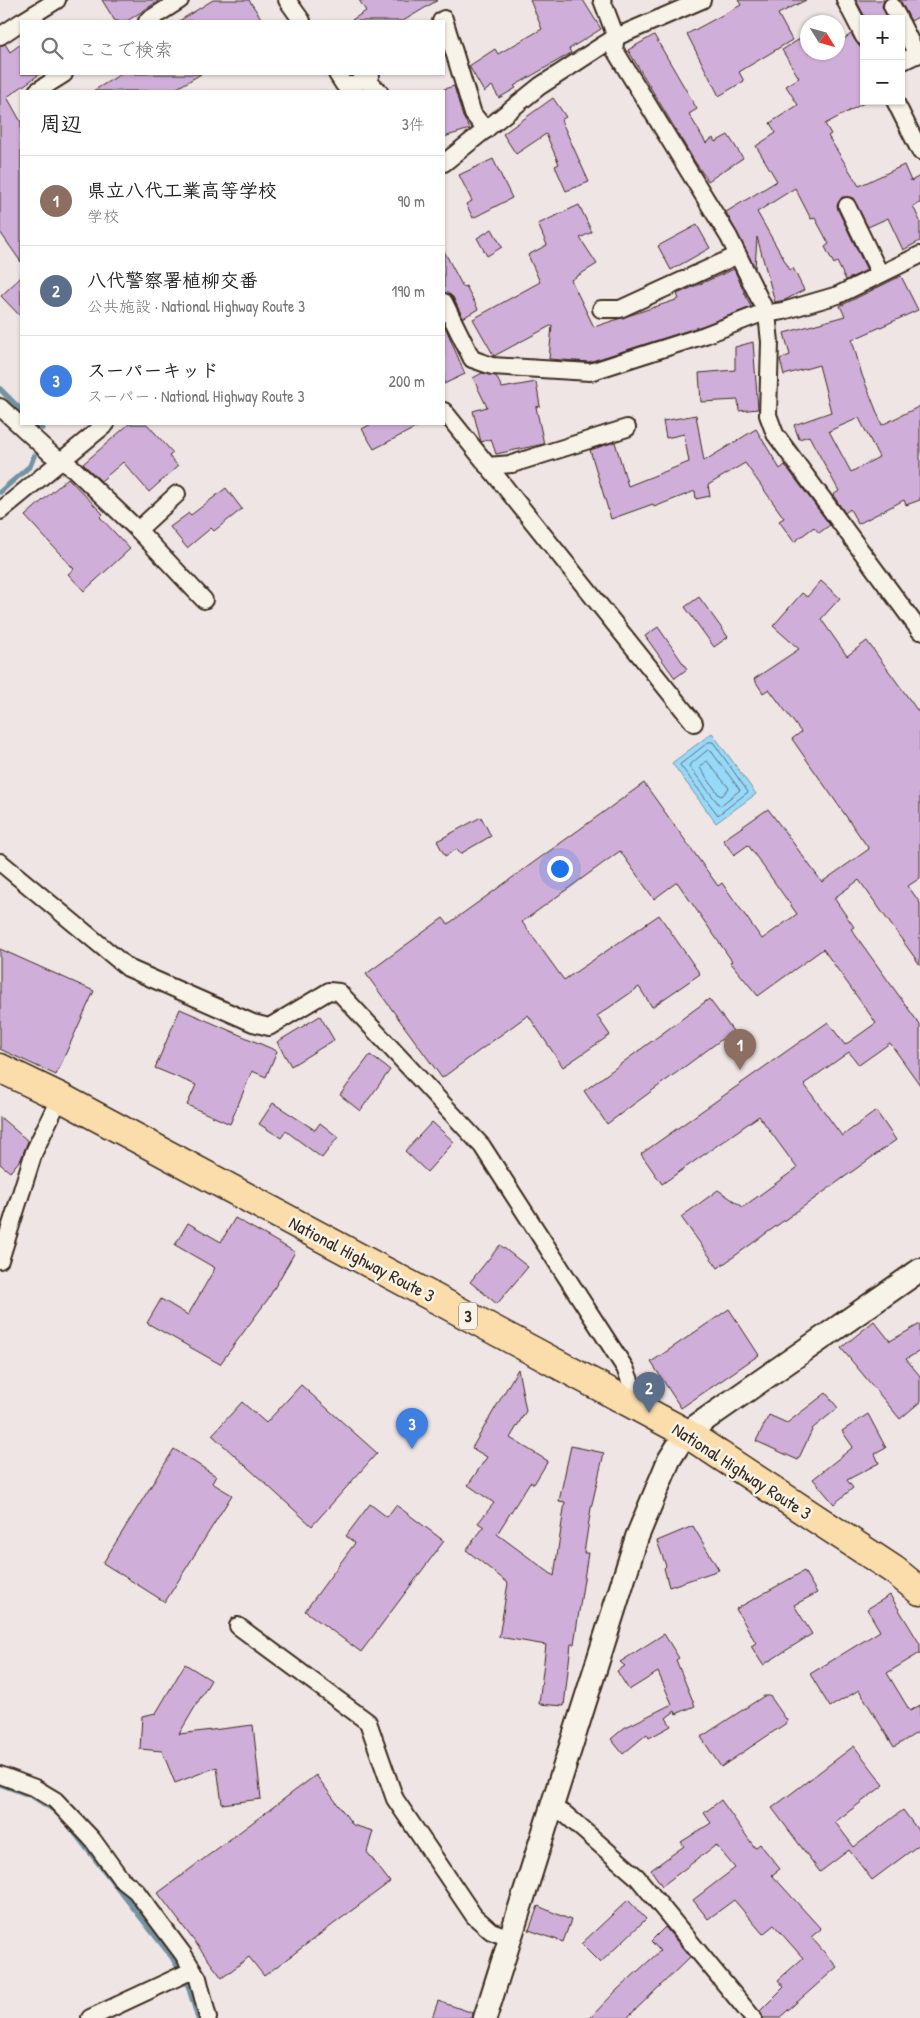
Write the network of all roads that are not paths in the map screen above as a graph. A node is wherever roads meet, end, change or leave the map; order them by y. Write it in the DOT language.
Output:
graph roads {
  1 [pos="57,0"];
  2 [pos="180,0"];
  3 [pos="287,0"];
  4 [pos="602,0"];
  5 [pos="702,0"];
  6 [pos="846,0"];
  7 [pos="25,20"];
  8 [pos="149,20"];
  9 [pos="301,20"];
  10 [pos="445,22"];
  11 [pos="20,23"];
  12 [pos="860,29"];
  13 [pos="905,30"];
  14 [pos="0,36"];
  15 [pos="616,37"];
  16 [pos="918,54"];
  17 [pos="905,60"];
  18 [pos="62,75"];
  19 [pos="338,75"];
  20 [pos="367,77"];
  21 [pos="39,90"];
  22 [pos="378,90"];
  23 [pos="897,105"];
  24 [pos="486,130"];
  25 [pos="920,150"];
  26 [pos="445,162"];
  27 [pos="847,206"];
  28 [pos="738,255"];
  29 [pos="920,255"];
  30 [pos="880,274"];
  31 [pos="445,304"];
  32 [pos="601,310"];
  33 [pos="767,314"];
  34 [pos="0,407"];
  35 [pos="445,412"];
  36 [pos="105,425"];
  37 [pos="627,428"];
  38 [pos="61,459"];
  39 [pos="487,466"];
  40 [pos="177,494"];
  41 [pos="0,511"];
  42 [pos="138,530"];
  43 [pos="204,600"];
  44 [pos="920,631"];
  45 [pos="694,723"];
  46 [pos="0,862"];
  47 [pos="0,1068"];
  48 [pos="60,1098"];
  49 [pos="0,1260"];
  50 [pos="920,1270"];
  51 [pos="631,1404"];
  52 [pos="686,1433"];
  53 [pos="920,1591"];
  54 [pos="238,1626"];
  55 [pos="0,1775"];
  56 [pos="551,1808"];
  57 [pos="510,1938"];
  58 [pos="193,1970"];
  59 [pos="90,2018"];
  60 [pos="208,2018"];
  61 [pos="485,2018"];
  62 [pos="753,2018"];
  1 -- 7 [label="street"];
  2 -- 8 [label="street"];
  3 -- 9 [label="street"];
  4 -- 15 [label="street"];
  5 -- 15 [label="street"];
  6 -- 12 [label="street"];
  10 -- 24 [label="street"];
  11 -- 14 [label="street"];
  13 -- 16 [label="street"];
  15 -- 24 [label="street"];
  15 -- 28 [label="street"];
  16 -- 17 [label="street"];
  18 -- 21 [label="street"];
  19 -- 20 [label="street"];
  20 -- 22 [label="street"];
  23 -- 25 [label="street"];
  24 -- 26 [label="street"];
  27 -- 30 [label="street"];
  28 -- 32 [label="street"];
  28 -- 33 [label="street"];
  29 -- 30 [label="street"];
  30 -- 33 [label="street"];
  31 -- 33 [label="street"];
  33 -- 44 [label="street"];
  34 -- 38 [label="street"];
  35 -- 39 [label="street"];
  36 -- 38 [label="street"];
  37 -- 39 [label="street"];
  38 -- 41 [label="street"];
  38 -- 42 [label="street"];
  39 -- 45 [label="street"];
  40 -- 42 [label="street"];
  42 -- 43 [label="street"];
  46 -- 51 [label="street"];
  47 -- 48 [label="highway, National Highway Route 3 / 3"];
  48 -- 49 [label="street"];
  48 -- 51 [label="highway, National Highway Route 3 / 3"];
  50 -- 52 [label="street"];
  51 -- 52 [label="highway, National Highway Route 3 / 3"];
  52 -- 53 [label="highway, National Highway Route 3 / 3"];
  52 -- 56 [label="street"];
  54 -- 57 [label="street"];
  55 -- 58 [label="street"];
  56 -- 57 [label="street"];
  56 -- 62 [label="street"];
  57 -- 61 [label="street"];
  58 -- 59 [label="street"];
  58 -- 60 [label="street"];
}
